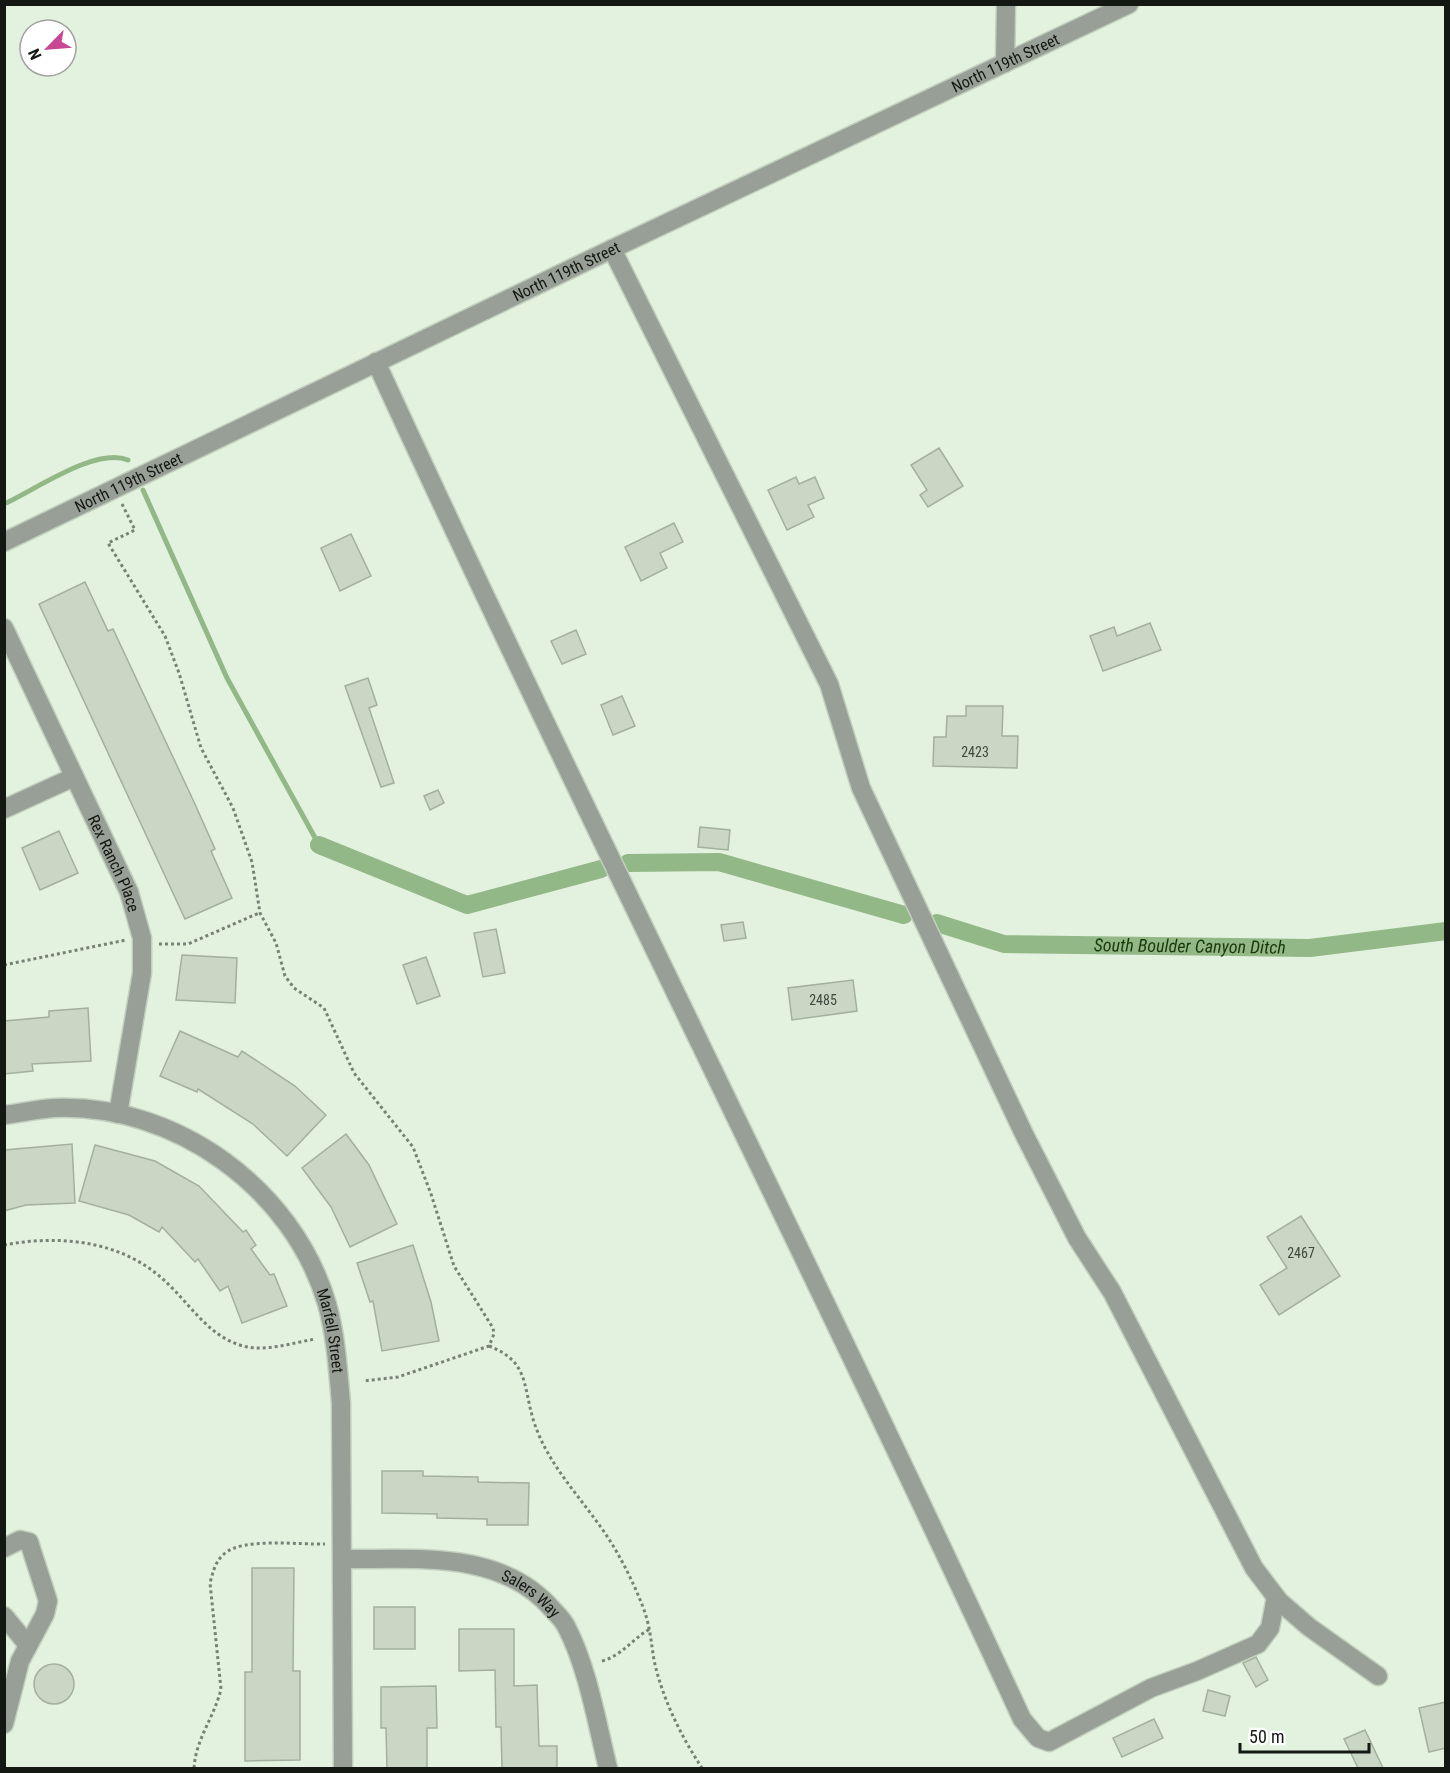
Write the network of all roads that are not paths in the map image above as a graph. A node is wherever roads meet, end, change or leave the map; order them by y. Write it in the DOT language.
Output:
graph roads {
  1 [pos="1006,4"];
  2 [pos="1129,4"];
  3 [pos="1005,63"];
  4 [pos="612,249"];
  5 [pos="376,362"];
  6 [pos="4,542"];
  7 [pos="4,628"];
  8 [pos="74,777"];
  9 [pos="4,809"];
  10 [pos="118,1114"];
  11 [pos="4,1115"];
  12 [pos="4,1548"];
  13 [pos="343,1559"];
  14 [pos="1276,1597"];
  15 [pos="4,1616"];
  16 [pos="28,1645"];
  17 [pos="1378,1676"];
  18 [pos="4,1724"];
  19 [pos="344,1768"];
  20 [pos="609,1768"];
  1 -- 3 [label="street"];
  2 -- 3 [label="street, North 119th Street"];
  3 -- 4 [label="street, North 119th Street"];
  4 -- 5 [label="street, North 119th Street"];
  4 -- 14 [label="street"];
  5 -- 6 [label="street, North 119th Street"];
  5 -- 14 [label="street"];
  7 -- 8 [label="street, Rex Ranch Place"];
  8 -- 9 [label="street"];
  8 -- 10 [label="street, Rex Ranch Place"];
  10 -- 11 [label="street, Marfell Street"];
  10 -- 13 [label="street, Marfell Street"];
  12 -- 16 [label="street"];
  13 -- 19 [label="street, Marfell Street"];
  13 -- 20 [label="street, Salers Way"];
  14 -- 17 [label="street"];
  15 -- 16 [label="street"];
  16 -- 18 [label="street"];
}
